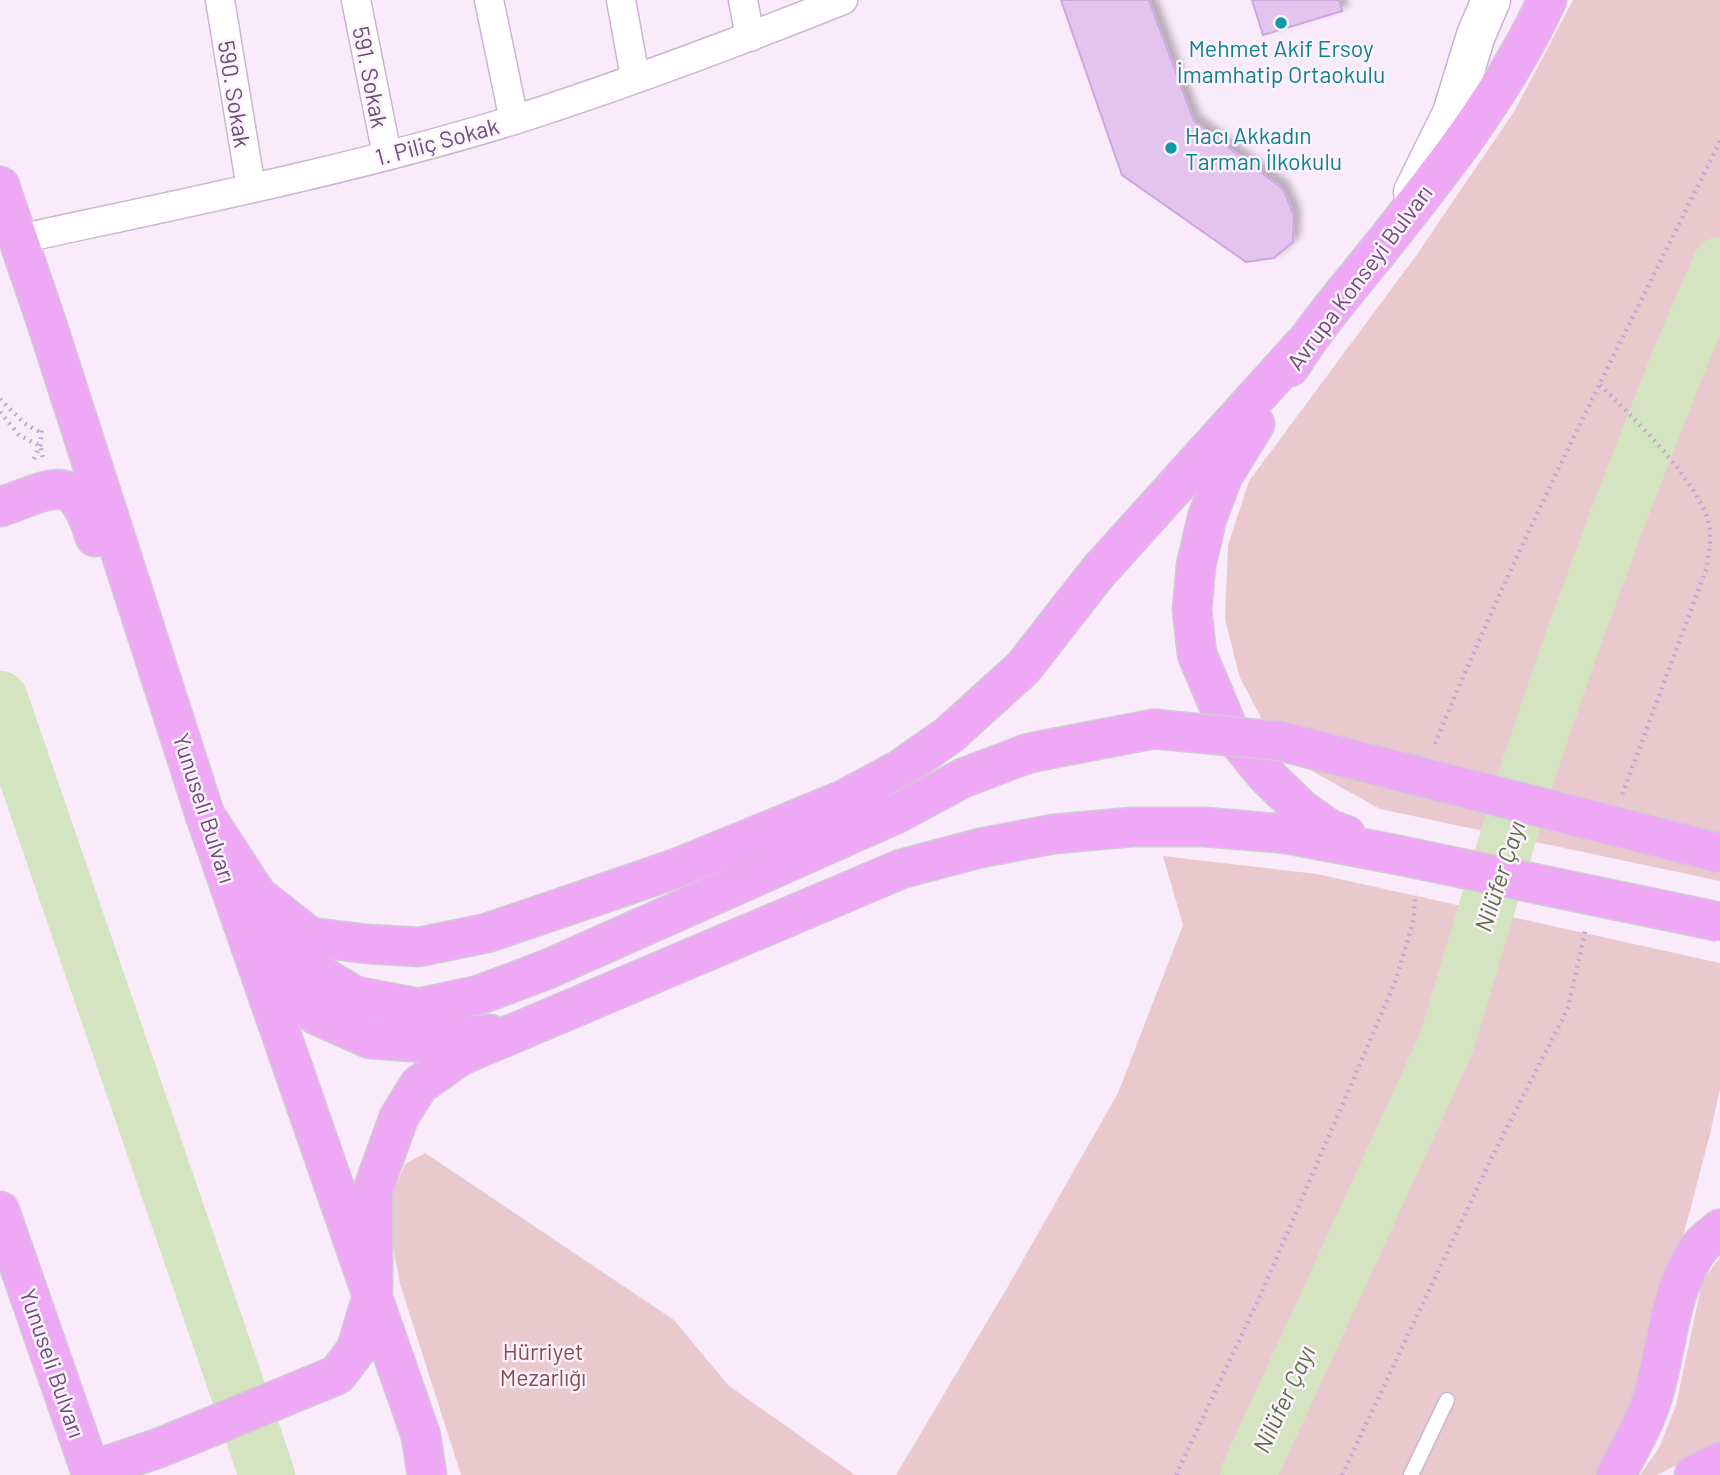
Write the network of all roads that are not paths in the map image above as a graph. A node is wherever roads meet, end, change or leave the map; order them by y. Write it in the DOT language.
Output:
graph roads {
  1 [pos="220,0"];
  2 [pos="356,0"];
  3 [pos="489,0"];
  4 [pos="621,0"];
  5 [pos="743,0"];
  6 [pos="843,0"];
  7 [pos="1491,0"];
  8 [pos="1547,0"];
  9 [pos="750,37"];
  10 [pos="635,77"];
  11 [pos="514,120"];
  12 [pos="387,155"];
  13 [pos="0,186"];
  14 [pos="251,188"];
  15 [pos="1395,230"];
  16 [pos="19,240"];
  17 [pos="1303,345"];
  18 [pos="25,490"];
  19 [pos="205,815"];
  20 [pos="1720,853"];
  21 [pos="1398,855"];
  22 [pos="228,879"];
  23 [pos="1720,922"];
  24 [pos="250,943"];
  25 [pos="521,1030"];
  26 [pos="5,1225"];
  27 [pos="1720,1229"];
  28 [pos="0,1279"];
  29 [pos="373,1293"];
  30 [pos="1447,1401"];
  31 [pos="1720,1462"];
  32 [pos="88,1474"];
  33 [pos="428,1475"];
  34 [pos="1410,1475"];
  35 [pos="1616,1475"];
  36 [pos="1694,1475"];
  1 -- 14 [label="street, 590. Sokak"];
  2 -- 12 [label="street, 591. Sokak"];
  3 -- 11 [label="street"];
  4 -- 10 [label="street"];
  5 -- 9 [label="street"];
  6 -- 9 [label="street, 1. Piliç Sokak"];
  7 -- 15 [label="main road"];
  8 -- 15 [label="main road, Avrupa Konseyi Bulvarı"];
  9 -- 10 [label="street, 1. Piliç Sokak"];
  10 -- 11 [label="street, 1. Piliç Sokak"];
  11 -- 12 [label="street, 1. Piliç Sokak"];
  12 -- 14 [label="street, 1. Piliç Sokak"];
  13 -- 16 [label="main road"];
  14 -- 16 [label="street, 1. Piliç Sokak"];
  15 -- 17 [label="main road, Avrupa Konseyi Bulvarı"];
  16 -- 19 [label="main road, Yunuseli Bulvarı"];
  17 -- 19 [label="main road"];
  17 -- 21 [label="main road, Avrupa Konseyi Bulvarı"];
  18 -- 24 [label="main road"];
  19 -- 22 [label="main road, Yunuseli Bulvarı"];
  20 -- 22 [label="main road, bridge"];
  21 -- 23 [label="main road, Avrupa Konseyi Bulvarı, bridge"];
  21 -- 25 [label="main road"];
  22 -- 24 [label="main road, Yunuseli Bulvarı"];
  24 -- 25 [label="main road"];
  24 -- 29 [label="main road"];
  25 -- 29 [label="main road"];
  26 -- 28 [label="street"];
  26 -- 32 [label="main road, Yunuseli Bulvarı"];
  27 -- 35 [label="main road"];
  29 -- 32 [label="main road"];
  29 -- 33 [label="main road"];
  30 -- 34 [label="lane"];
  31 -- 36 [label="main road"];
}
